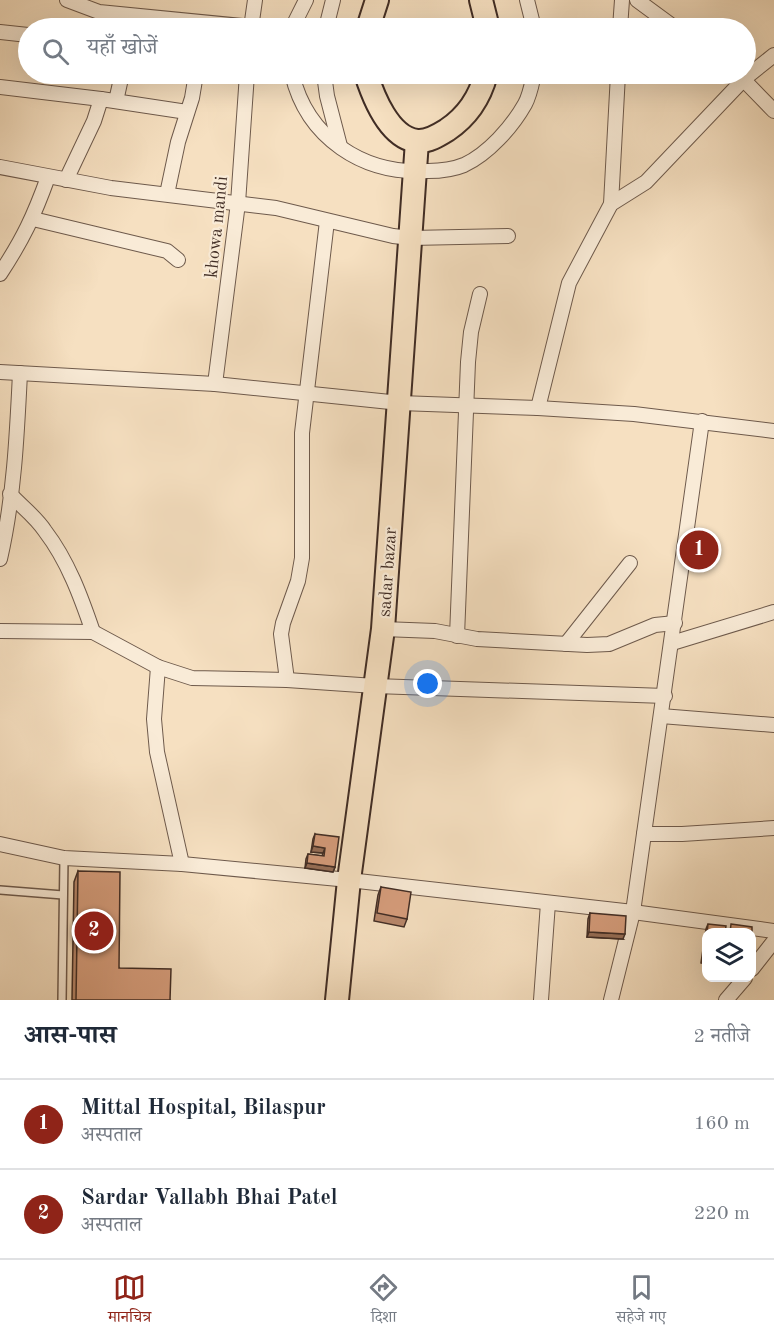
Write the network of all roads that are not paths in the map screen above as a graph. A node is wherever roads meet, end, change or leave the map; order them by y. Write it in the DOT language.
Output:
graph roads {
  1 [pos="67,0"];
  2 [pos="255,0"];
  3 [pos="306,0"];
  4 [pos="333,0"];
  5 [pos="377,0"];
  6 [pos="480,0"];
  7 [pos="527,0"];
  8 [pos="622,0"];
  9 [pos="637,0"];
  10 [pos="111,6"];
  11 [pos="127,18"];
  12 [pos="254,18"];
  13 [pos="297,18"];
  14 [pos="328,18"];
  15 [pos="371,18"];
  16 [pos="485,18"];
  17 [pos="532,18"];
  18 [pos="621,18"];
  19 [pos="661,18"];
  20 [pos="0,32"];
  21 [pos="18,34"];
  22 [pos="774,55"];
  23 [pos="756,66"];
  24 [pos="120,84"];
  25 [pos="194,84"];
  26 [pos="246,84"];
  27 [pos="295,84"];
  28 [pos="325,84"];
  29 [pos="369,84"];
  30 [pos="483,84"];
  31 [pos="531,84"];
  32 [pos="617,84"];
  33 [pos="733,84"];
  34 [pos="748,84"];
  35 [pos="0,87"];
  36 [pos="100,99"];
  37 [pos="116,101"];
  38 [pos="774,111"];
  39 [pos="188,112"];
  40 [pos="417,141"];
  41 [pos="340,146"];
  42 [pos="0,167"];
  43 [pos="415,172"];
  44 [pos="48,177"];
  45 [pos="66,180"];
  46 [pos="167,194"];
  47 [pos="238,203"];
  48 [pos="610,204"];
  49 [pos="33,219"];
  50 [pos="327,221"];
  51 [pos="508,236"];
  52 [pos="411,238"];
  53 [pos="178,260"];
  54 [pos="0,274"];
  55 [pos="480,294"];
  56 [pos="0,372"];
  57 [pos="20,373"];
  58 [pos="215,384"];
  59 [pos="306,392"];
  60 [pos="400,403"];
  61 [pos="465,405"];
  62 [pos="538,408"];
  63 [pos="702,421"];
  64 [pos="774,431"];
  65 [pos="6,500"];
  66 [pos="0,559"];
  67 [pos="630,563"];
  68 [pos="774,612"];
  69 [pos="675,622"];
  70 [pos="383,629"];
  71 [pos="0,631"];
  72 [pos="93,632"];
  73 [pos="457,636"];
  74 [pos="672,643"];
  75 [pos="566,644"];
  76 [pos="158,667"];
  77 [pos="287,680"];
  78 [pos="375,686"];
  79 [pos="665,696"];
  80 [pos="662,717"];
  81 [pos="774,724"];
  82 [pos="774,828"];
  83 [pos="644,834"];
  84 [pos="0,844"];
  85 [pos="64,858"];
  86 [pos="182,864"];
  87 [pos="349,880"];
  88 [pos="0,890"];
  89 [pos="63,895"];
  90 [pos="548,903"];
  91 [pos="633,912"];
  92 [pos="774,931"];
  93 [pos="774,941"];
  94 [pos="756,964"];
  95 [pos="742,982"];
  96 [pos="62,1000"];
  97 [pos="337,1000"];
  98 [pos="541,1000"];
  99 [pos="611,1000"];
  100 [pos="726,1000"];
  1 -- 10 [label="street"];
  2 -- 12 [label="street"];
  3 -- 13 [label="street"];
  4 -- 14 [label="street"];
  5 -- 15 [label="main road"];
  6 -- 16 [label="main road"];
  7 -- 17 [label="street"];
  8 -- 18 [label="street"];
  9 -- 19 [label="street"];
  10 -- 11 [label="street"];
  20 -- 21 [label="street"];
  22 -- 23 [label="street"];
  24 -- 37 [label="street"];
  25 -- 39 [label="street"];
  26 -- 47 [label="street, khowa mandi"];
  27 -- 41 [label="street"];
  28 -- 41 [label="street"];
  29 -- 40 [label="main road"];
  30 -- 40 [label="main road"];
  31 -- 43 [label="street"];
  32 -- 48 [label="street"];
  33 -- 48 [label="street"];
  34 -- 38 [label="street"];
  35 -- 36 [label="street"];
  36 -- 37 [label="street"];
  36 -- 45 [label="street"];
  37 -- 39 [label="street"];
  39 -- 46 [label="street"];
  40 -- 43 [label="main road, sadar bazar"];
  41 -- 43 [label="street"];
  42 -- 44 [label="street"];
  43 -- 52 [label="main road, sadar bazar"];
  44 -- 45 [label="street"];
  44 -- 49 [label="street"];
  45 -- 46 [label="street"];
  46 -- 47 [label="street"];
  47 -- 50 [label="street"];
  47 -- 58 [label="street, khowa mandi"];
  48 -- 62 [label="street"];
  49 -- 53 [label="street"];
  49 -- 54 [label="street"];
  50 -- 52 [label="street"];
  50 -- 59 [label="street"];
  51 -- 52 [label="street"];
  52 -- 60 [label="main road, sadar bazar"];
  55 -- 61 [label="street"];
  56 -- 57 [label="street"];
  57 -- 58 [label="street"];
  57 -- 65 [label="street"];
  58 -- 59 [label="street"];
  59 -- 60 [label="street"];
  59 -- 77 [label="street"];
  60 -- 61 [label="street"];
  60 -- 70 [label="main road, sadar bazar"];
  61 -- 62 [label="street"];
  61 -- 73 [label="street"];
  62 -- 63 [label="street"];
  63 -- 64 [label="street"];
  63 -- 69 [label="street"];
  65 -- 66 [label="street"];
  65 -- 72 [label="street"];
  67 -- 75 [label="street"];
  68 -- 74 [label="street"];
  69 -- 74 [label="street"];
  69 -- 75 [label="street"];
  70 -- 73 [label="street"];
  70 -- 78 [label="main road, sadar bazar"];
  71 -- 72 [label="street"];
  72 -- 76 [label="street"];
  73 -- 75 [label="street"];
  74 -- 79 [label="street"];
  76 -- 77 [label="street"];
  76 -- 86 [label="street"];
  77 -- 78 [label="street"];
  78 -- 79 [label="street"];
  78 -- 87 [label="main road, sadar bazar"];
  79 -- 80 [label="street"];
  80 -- 81 [label="street"];
  80 -- 83 [label="street"];
  82 -- 83 [label="street"];
  83 -- 91 [label="street"];
  84 -- 85 [label="street"];
  85 -- 86 [label="street"];
  85 -- 89 [label="lane"];
  86 -- 87 [label="street"];
  87 -- 90 [label="street"];
  87 -- 97 [label="main road, sadar bazar"];
  88 -- 89 [label="lane"];
  89 -- 96 [label="lane"];
  90 -- 91 [label="street"];
  90 -- 98 [label="street"];
  91 -- 92 [label="street"];
  91 -- 99 [label="street"];
  93 -- 94 [label="street"];
  95 -- 100 [label="street"];
}
